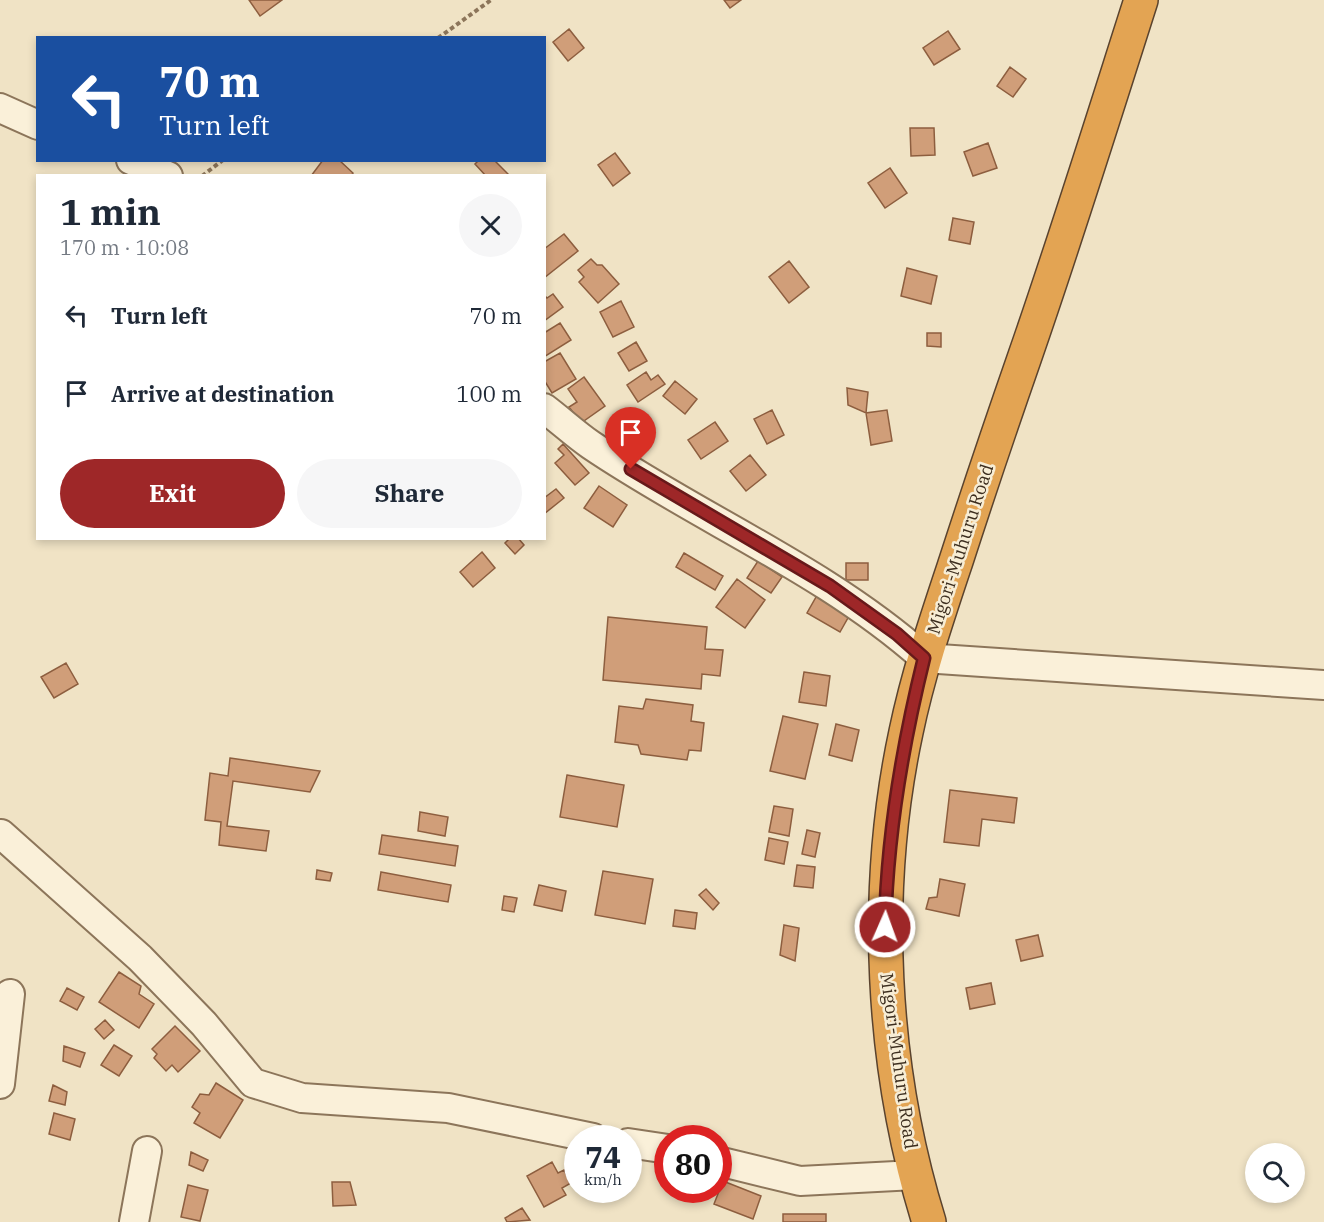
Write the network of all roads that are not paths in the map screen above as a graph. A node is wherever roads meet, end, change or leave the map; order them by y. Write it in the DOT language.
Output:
graph roads {
  1 [pos="1141,0"];
  2 [pos="0,108"];
  3 [pos="36,124"];
  4 [pos="136,162"];
  5 [pos="163,174"];
  6 [pos="546,410"];
  7 [pos="924,658"];
  8 [pos="1324,685"];
  9 [pos="1,834"];
  10 [pos="10,994"];
  11 [pos="0,1084"];
  12 [pos="564,1132"];
  13 [pos="147,1151"];
  14 [pos="732,1164"];
  15 [pos="915,1175"];
  16 [pos="134,1222"];
  17 [pos="929,1222"];
  1 -- 7 [label="highway, Migori-Muhuru Road"];
  2 -- 3 [label="street"];
  4 -- 5 [label="street"];
  6 -- 7 [label="street"];
  7 -- 8 [label="street"];
  7 -- 15 [label="highway, Migori-Muhuru Road"];
  9 -- 12 [label="street"];
  10 -- 11 [label="street"];
  13 -- 16 [label="street"];
  14 -- 15 [label="street"];
  15 -- 17 [label="highway, Migori-Muhuru Road"];
}
